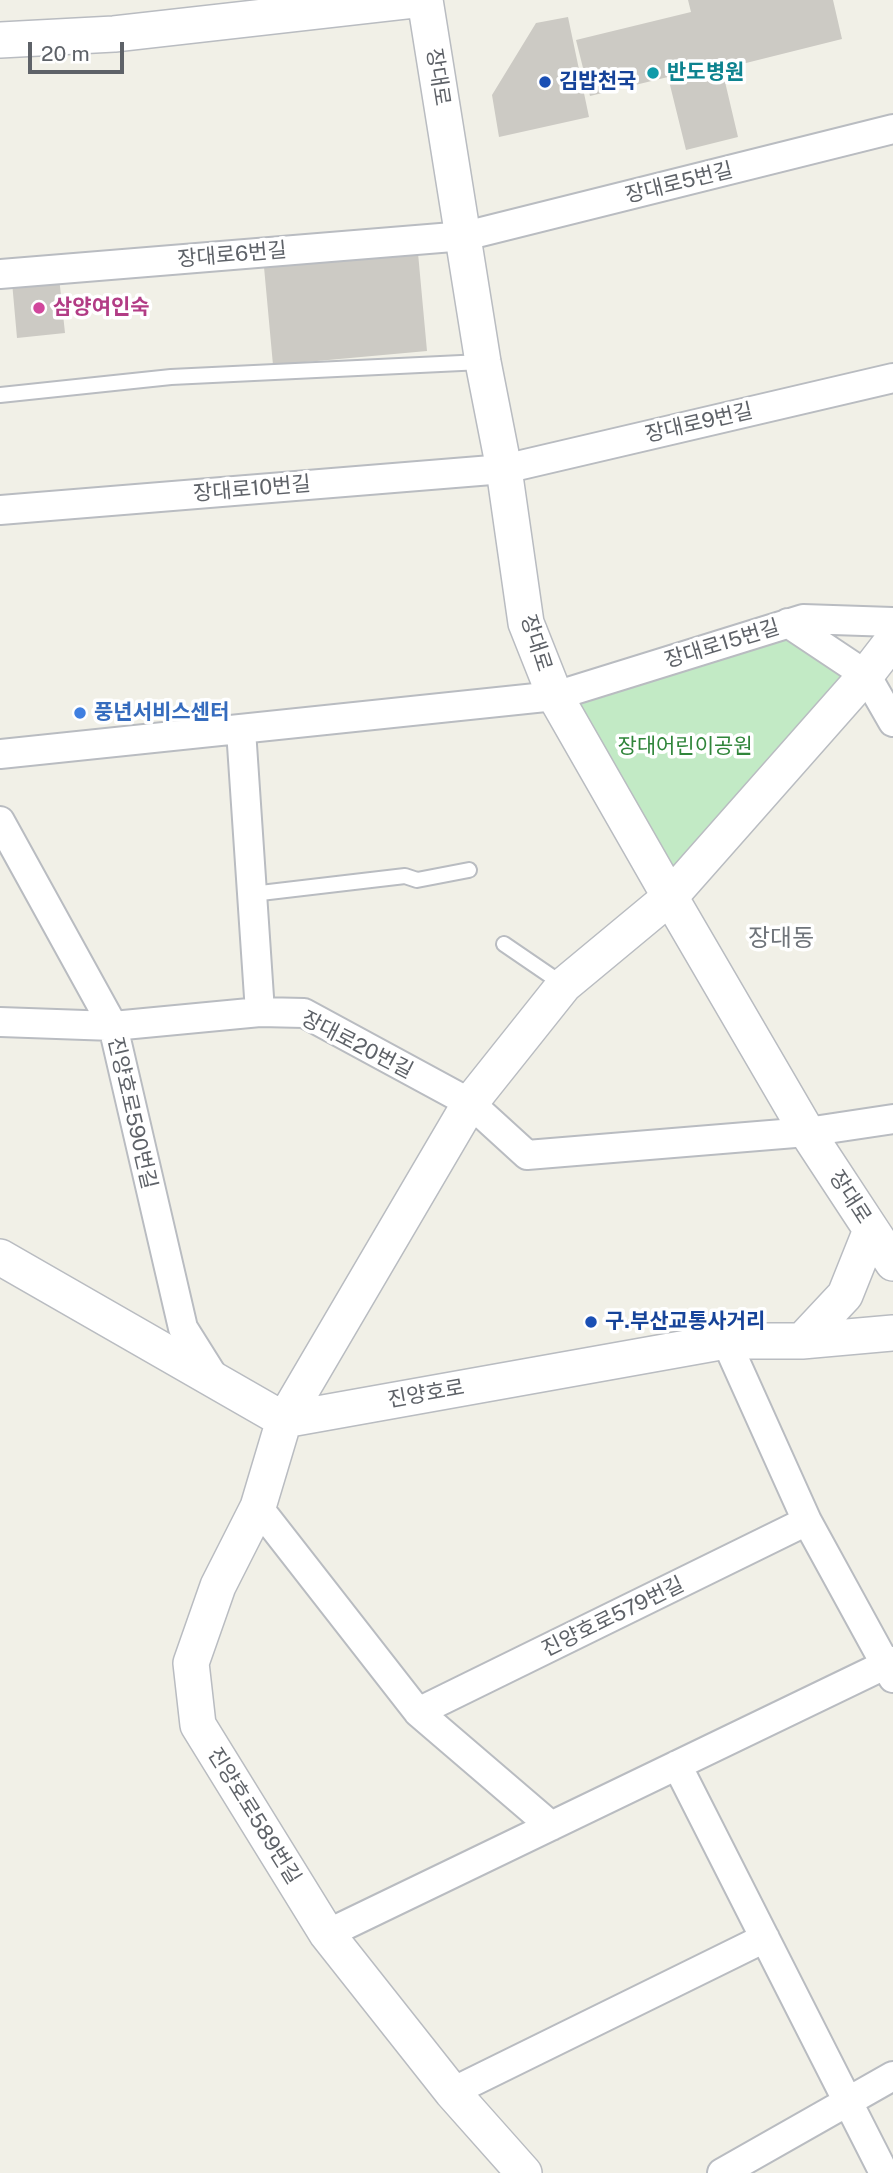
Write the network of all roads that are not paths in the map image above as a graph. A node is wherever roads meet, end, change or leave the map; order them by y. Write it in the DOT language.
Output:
graph roads {
  1 [pos="414,0"];
  2 [pos="425,0"];
  3 [pos="0,40"];
  4 [pos="893,129"];
  5 [pos="465,236"];
  6 [pos="0,274"];
  7 [pos="483,362"];
  8 [pos="893,378"];
  9 [pos="0,396"];
  10 [pos="504,469"];
  11 [pos="0,510"];
  12 [pos="893,622"];
  13 [pos="788,623"];
  14 [pos="893,640"];
  15 [pos="866,675"];
  16 [pos="555,696"];
  17 [pos="893,722"];
  18 [pos="241,730"];
  19 [pos="0,754"];
  20 [pos="0,821"];
  21 [pos="470,870"];
  22 [pos="252,894"];
  23 [pos="670,897"];
  24 [pos="504,944"];
  25 [pos="564,985"];
  26 [pos="260,1012"];
  27 [pos="0,1022"];
  28 [pos="113,1026"];
  29 [pos="470,1103"];
  30 [pos="893,1119"];
  31 [pos="807,1132"];
  32 [pos="871,1230"];
  33 [pos="0,1257"];
  34 [pos="893,1263"];
  35 [pos="893,1333"];
  36 [pos="726,1341"];
  37 [pos="802,1341"];
  38 [pos="215,1379"];
  39 [pos="284,1420"];
  40 [pos="258,1507"];
  41 [pos="807,1521"];
  42 [pos="890,1668"];
  43 [pos="418,1712"];
  44 [pos="677,1765"];
  45 [pos="551,1826"];
  46 [pos="327,1934"];
  47 [pos="765,1938"];
  48 [pos="893,2076"];
  49 [pos="452,2092"];
  50 [pos="848,2101"];
  51 [pos="524,2173"];
  52 [pos="722,2173"];
  53 [pos="884,2173"];
  1 -- 3 [label="street"];
  2 -- 5 [label="street, 장대로"];
  4 -- 5 [label="street, 장대로5번길"];
  5 -- 6 [label="street, 장대로6번길"];
  5 -- 7 [label="street, 장대로"];
  7 -- 9 [label="lane"];
  7 -- 10 [label="street, 장대로"];
  8 -- 10 [label="street, 장대로9번길"];
  10 -- 11 [label="street, 장대로10번길"];
  10 -- 16 [label="street, 장대로"];
  12 -- 13 [label="street, 장대로15번길"];
  13 -- 15 [label="street"];
  13 -- 16 [label="street, 장대로15번길"];
  14 -- 15 [label="street"];
  15 -- 17 [label="street"];
  15 -- 23 [label="street"];
  16 -- 18 [label="street, 장대로15번길"];
  16 -- 23 [label="street, 장대로"];
  18 -- 19 [label="street, 장대로15번길"];
  18 -- 22 [label="street"];
  20 -- 28 [label="street, 진양호로590번길"];
  21 -- 22 [label="lane"];
  22 -- 26 [label="street"];
  23 -- 25 [label="street"];
  23 -- 31 [label="street, 장대로"];
  24 -- 25 [label="lane"];
  25 -- 29 [label="street"];
  26 -- 28 [label="street, 장대로20번길"];
  26 -- 29 [label="street, 장대로20번길"];
  27 -- 28 [label="street"];
  28 -- 38 [label="street, 진양호로590번길"];
  29 -- 31 [label="street"];
  29 -- 39 [label="street"];
  30 -- 31 [label="street"];
  31 -- 32 [label="street, 장대로"];
  32 -- 34 [label="street, 장대로"];
  32 -- 37 [label="street"];
  33 -- 38 [label="street"];
  35 -- 37 [label="street, 진양호로"];
  36 -- 37 [label="street, 진양호로"];
  36 -- 39 [label="street, 진양호로"];
  36 -- 41 [label="street"];
  38 -- 39 [label="street"];
  39 -- 40 [label="street, 진양호로589번길"];
  40 -- 43 [label="street"];
  40 -- 46 [label="street, 진양호로589번길"];
  41 -- 42 [label="street"];
  41 -- 43 [label="street, 진양호로579번길"];
  42 -- 44 [label="street"];
  43 -- 45 [label="street"];
  44 -- 45 [label="street"];
  44 -- 47 [label="street"];
  45 -- 46 [label="street"];
  46 -- 49 [label="street, 진양호로589번길"];
  47 -- 49 [label="street"];
  47 -- 50 [label="street"];
  48 -- 50 [label="street"];
  49 -- 51 [label="street, 진양호로589번길"];
  50 -- 52 [label="street"];
  50 -- 53 [label="street"];
}
